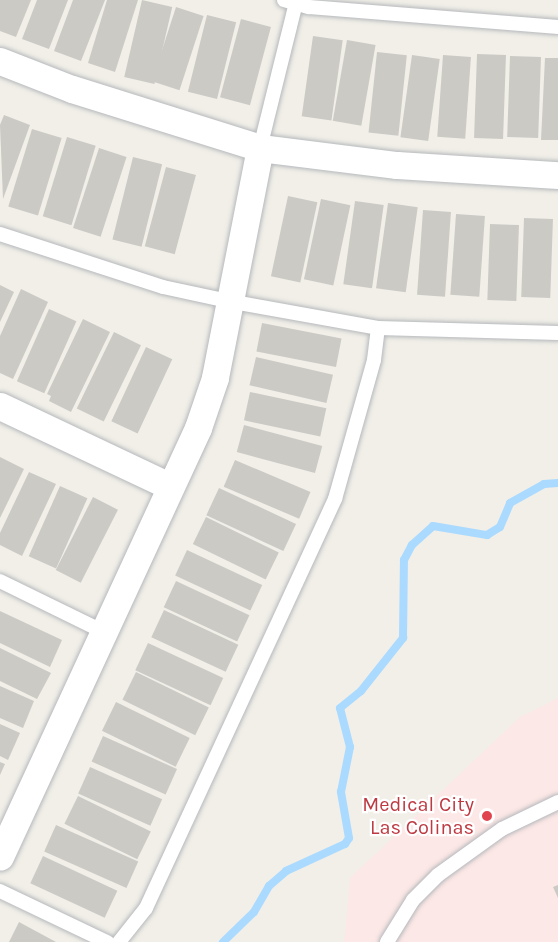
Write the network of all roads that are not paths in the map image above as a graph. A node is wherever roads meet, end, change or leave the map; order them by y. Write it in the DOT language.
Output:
graph roads {
  1 [pos="290,2"];
  2 [pos="558,27"];
  3 [pos="0,61"];
  4 [pos="260,148"];
  5 [pos="558,175"];
  6 [pos="0,234"];
  7 [pos="228,301"];
  8 [pos="378,328"];
  9 [pos="558,333"];
  10 [pos="0,406"];
  11 [pos="169,486"];
  12 [pos="0,581"];
  13 [pos="104,632"];
  14 [pos="558,802"];
  15 [pos="0,856"];
  16 [pos="0,891"];
  17 [pos="107,942"];
  18 [pos="119,942"];
  19 [pos="387,942"];
  1 -- 2 [label="lane"];
  1 -- 4 [label="lane"];
  3 -- 4 [label="street"];
  4 -- 5 [label="street"];
  4 -- 7 [label="street"];
  6 -- 7 [label="lane"];
  7 -- 8 [label="lane"];
  7 -- 11 [label="street"];
  8 -- 9 [label="lane"];
  8 -- 18 [label="lane"];
  10 -- 11 [label="street"];
  11 -- 13 [label="street"];
  12 -- 13 [label="lane"];
  13 -- 15 [label="street"];
  14 -- 19 [label="lane"];
  16 -- 17 [label="lane"];
}
